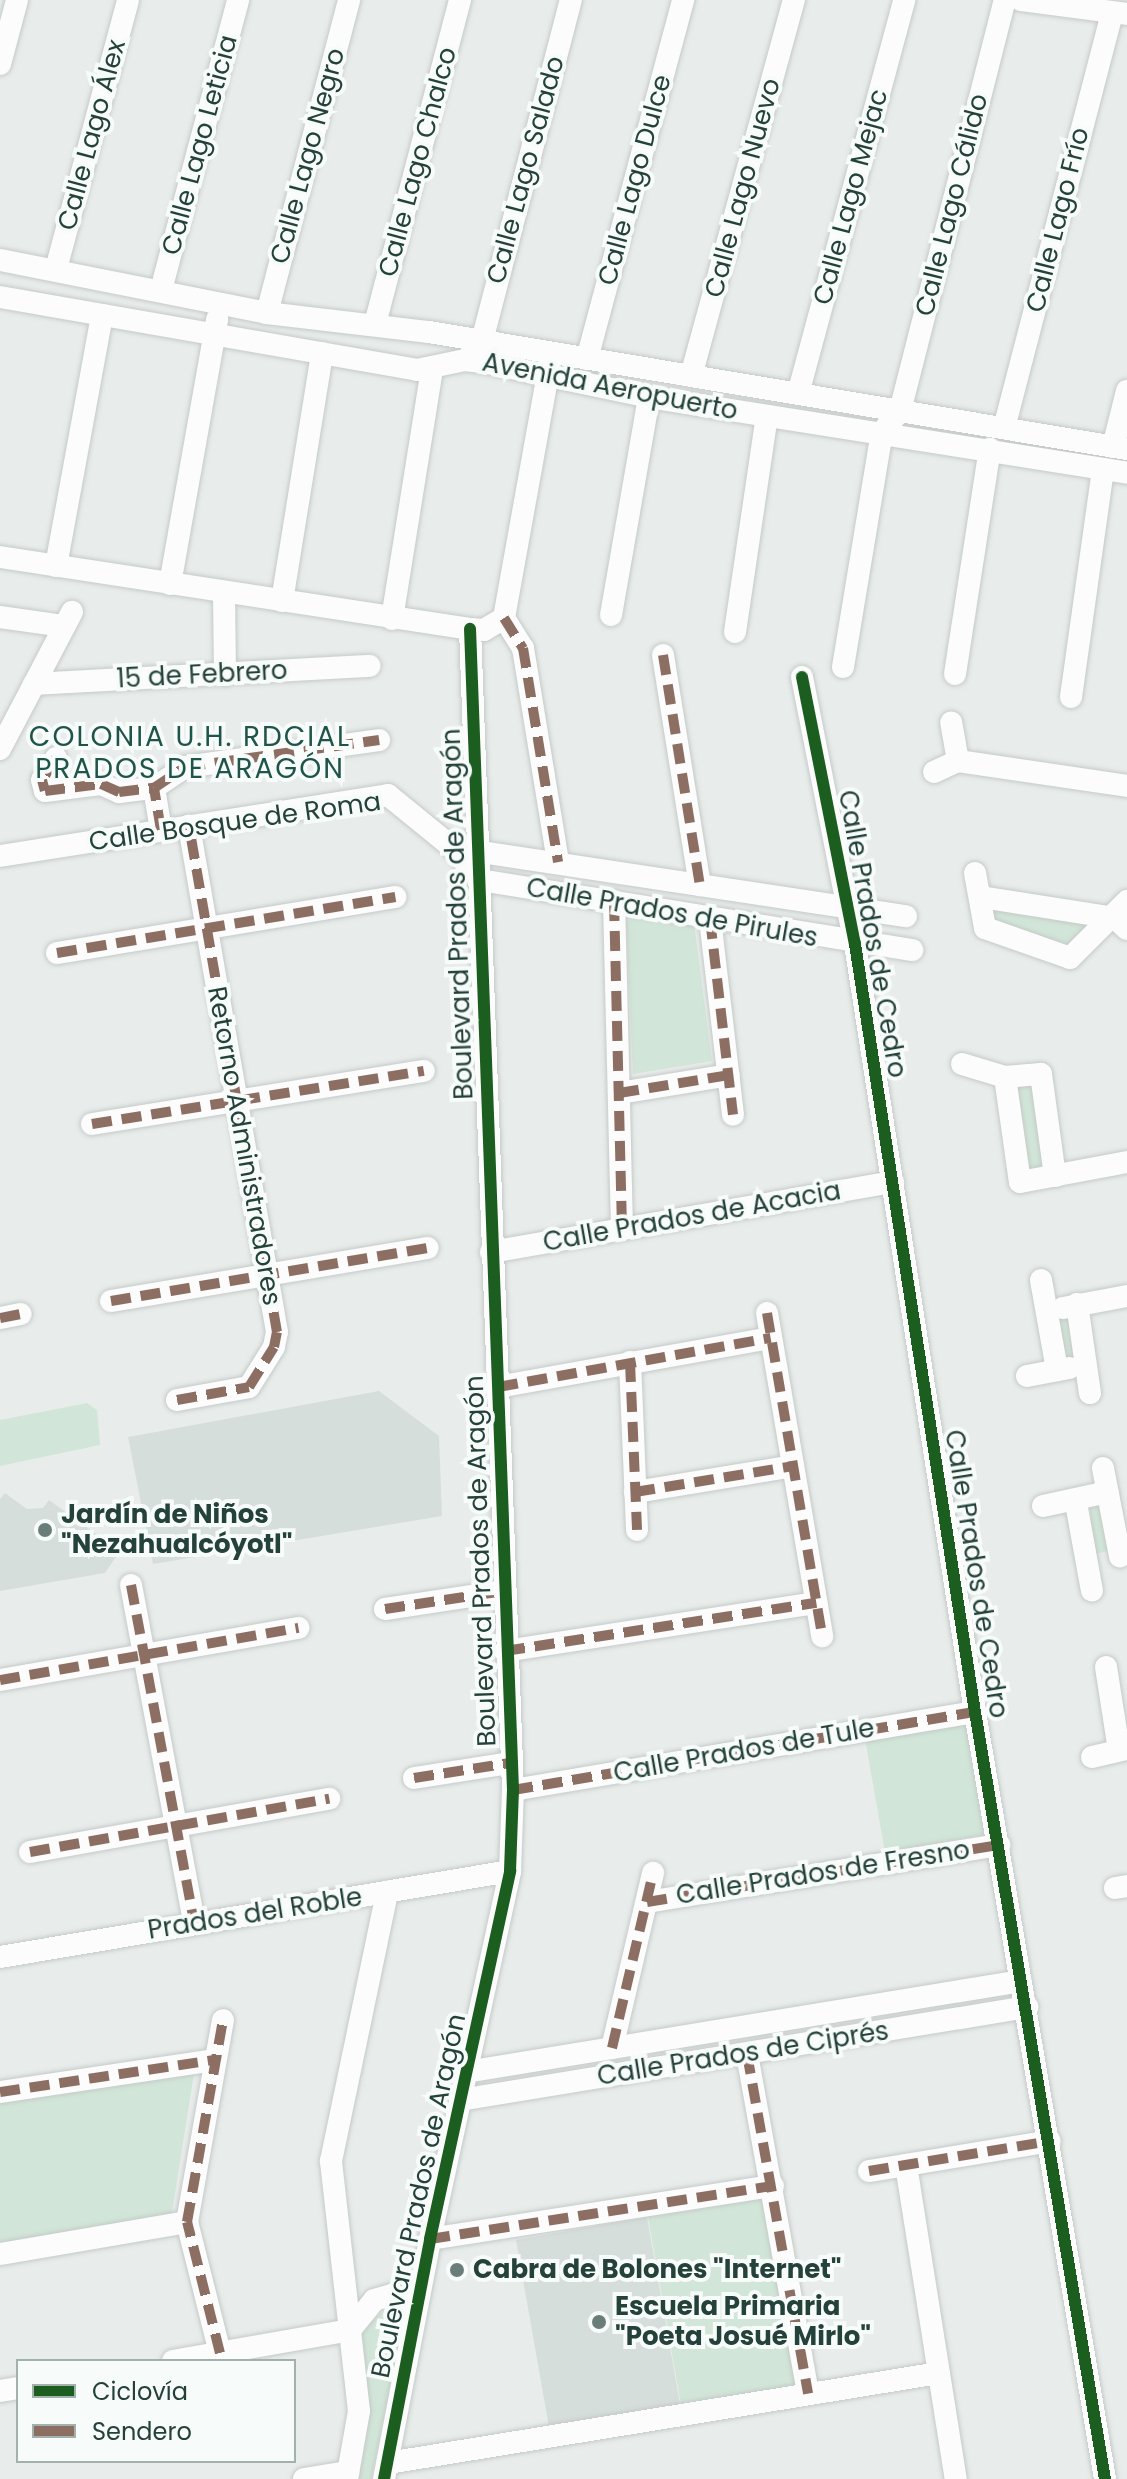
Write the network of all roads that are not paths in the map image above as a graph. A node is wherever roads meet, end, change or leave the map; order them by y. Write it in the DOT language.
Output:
graph roads {
  1 [pos="17,0"];
  2 [pos="128,0"];
  3 [pos="238,0"];
  4 [pos="349,0"];
  5 [pos="460,0"];
  6 [pos="571,0"];
  7 [pos="683,0"];
  8 [pos="794,0"];
  9 [pos="904,0"];
  10 [pos="1005,0"];
  11 [pos="1021,0"];
  12 [pos="1119,14"];
  13 [pos="0,64"];
  14 [pos="0,260"];
  15 [pos="56,269"];
  16 [pos="161,290"];
  17 [pos="0,297"];
  18 [pos="221,302"];
  19 [pos="267,313"];
  20 [pos="102,315"];
  21 [pos="375,324"];
  22 [pos="215,332"];
  23 [pos="482,341"];
  24 [pos="322,353"];
  25 [pos="552,353"];
  26 [pos="587,359"];
  27 [pos="432,368"];
  28 [pos="548,376"];
  29 [pos="691,376"];
  30 [pos="1127,391"];
  31 [pos="798,394"];
  32 [pos="649,397"];
  33 [pos="900,411"];
  34 [pos="767,416"];
  35 [pos="1004,428"];
  36 [pos="882,432"];
  37 [pos="1120,448"];
  38 [pos="990,449"];
  39 [pos="1103,469"];
  40 [pos="1127,473"];
  41 [pos="0,557"];
  42 [pos="56,566"];
  43 [pos="170,584"];
  44 [pos="224,593"];
  45 [pos="282,601"];
  46 [pos="611,615"];
  47 [pos="0,617"];
  48 [pos="504,618"];
  49 [pos="392,619"];
  50 [pos="470,629"];
  51 [pos="735,632"];
  52 [pos="663,655"];
  53 [pos="370,666"];
  54 [pos="843,667"];
  55 [pos="955,674"];
  56 [pos="225,675"];
  57 [pos="802,677"];
  58 [pos="34,684"];
  59 [pos="1071,697"];
  60 [pos="9,713"];
  61 [pos="951,723"];
  62 [pos="379,740"];
  63 [pos="0,749"];
  64 [pos="56,758"];
  65 [pos="958,761"];
  66 [pos="934,772"];
  67 [pos="1127,786"];
  68 [pos="154,788"];
  69 [pos="189,826"];
  70 [pos="161,830"];
  71 [pos="453,848"];
  72 [pos="479,852"];
  73 [pos="0,856"];
  74 [pos="558,862"];
  75 [pos="975,873"];
  76 [pos="480,880"];
  77 [pos="700,885"];
  78 [pos="395,897"];
  79 [pos="981,897"];
  80 [pos="614,901"];
  81 [pos="846,908"];
  82 [pos="906,916"];
  83 [pos="1123,916"];
  84 [pos="710,919"];
  85 [pos="207,928"];
  86 [pos="855,944"];
  87 [pos="912,950"];
  88 [pos="57,953"];
  89 [pos="962,1064"];
  90 [pos="424,1071"];
  91 [pos="729,1075"];
  92 [pos="1005,1077"];
  93 [pos="619,1093"];
  94 [pos="236,1102"];
  95 [pos="733,1115"];
  96 [pos="92,1124"];
  97 [pos="1127,1162"];
  98 [pos="1055,1176"];
  99 [pos="893,1182"];
  100 [pos="622,1229"];
  101 [pos="428,1248"];
  102 [pos="491,1252"];
  103 [pos="267,1278"];
  104 [pos="1041,1280"];
  105 [pos="1127,1296"];
  106 [pos="111,1301"];
  107 [pos="1077,1304"];
  108 [pos="1047,1312"];
  109 [pos="767,1313"];
  110 [pos="771,1338"];
  111 [pos="630,1362"];
  112 [pos="1085,1365"];
  113 [pos="1057,1370"];
  114 [pos="1027,1376"];
  115 [pos="498,1387"];
  116 [pos="1090,1393"];
  117 [pos="177,1400"];
  118 [pos="793,1466"];
  119 [pos="1103,1468"];
  120 [pos="635,1492"];
  121 [pos="1108,1492"];
  122 [pos="1076,1503"];
  123 [pos="1043,1506"];
  124 [pos="637,1530"];
  125 [pos="1124,1556"];
  126 [pos="1086,1562"];
  127 [pos="131,1585"];
  128 [pos="504,1591"];
  129 [pos="1092,1591"];
  130 [pos="816,1603"];
  131 [pos="385,1609"];
  132 [pos="298,1628"];
  133 [pos="822,1636"];
  134 [pos="505,1651"];
  135 [pos="144,1653"];
  136 [pos="1106,1667"];
  137 [pos="0,1680"];
  138 [pos="1118,1692"];
  139 [pos="975,1712"];
  140 [pos="1123,1750"];
  141 [pos="1092,1757"];
  142 [pos="510,1763"];
  143 [pos="414,1778"];
  144 [pos="513,1790"];
  145 [pos="329,1799"];
  146 [pos="176,1829"];
  147 [pos="999,1845"];
  148 [pos="30,1852"];
  149 [pos="510,1871"];
  150 [pos="653,1873"];
  151 [pos="387,1892"];
  152 [pos="647,1902"];
  153 [pos="194,1923"];
  154 [pos="0,1957"];
  155 [pos="1021,1981"];
  156 [pos="1027,2007"];
  157 [pos="223,2020"];
  158 [pos="612,2048"];
  159 [pos="747,2054"];
  160 [pos="215,2060"];
  161 [pos="466,2072"];
  162 [pos="0,2092"];
  163 [pos="460,2100"];
  164 [pos="1050,2141"];
  165 [pos="906,2165"];
  166 [pos="869,2171"];
  167 [pos="773,2186"];
  168 [pos="187,2222"];
  169 [pos="430,2239"];
  170 [pos="0,2254"];
  171 [pos="413,2324"];
  172 [pos="350,2330"];
  173 [pos="220,2353"];
  174 [pos="185,2359"];
  175 [pos="939,2373"];
  176 [pos="808,2394"];
  177 [pos="386,2471"];
  178 [pos="347,2475"];
  179 [pos="304,2479"];
  180 [pos="956,2479"];
  181 [pos="1105,2479"];
  1 -- 13 [label="street"];
  2 -- 15 [label="street, Calle Lago Álex"];
  3 -- 16 [label="street, Calle Lago Leticia"];
  4 -- 19 [label="street, Calle Lago Negro"];
  5 -- 21 [label="street, Calle Lago Chalco"];
  6 -- 23 [label="street, Calle Lago Salado"];
  7 -- 26 [label="street, Calle Lago Dulce"];
  8 -- 29 [label="street, Calle Lago Nuevo"];
  9 -- 31 [label="street, Calle Lago Mejac"];
  10 -- 33 [label="street, Calle Lago Cálido"];
  11 -- 12 [label="street"];
  12 -- 35 [label="street, Calle Lago Frío"];
  14 -- 15 [label="street, Avenida Aeropuerto"];
  15 -- 16 [label="street, Avenida Aeropuerto"];
  16 -- 18 [label="street, Avenida Aeropuerto"];
  17 -- 20 [label="street, Avenida Aeropuerto"];
  18 -- 19 [label="street, Avenida Aeropuerto"];
  18 -- 22 [label="street"];
  19 -- 21 [label="street, Avenida Aeropuerto"];
  20 -- 22 [label="street, Avenida Aeropuerto"];
  20 -- 42 [label="street"];
  21 -- 23 [label="street, Avenida Aeropuerto"];
  22 -- 24 [label="street, Avenida Aeropuerto"];
  22 -- 43 [label="street"];
  23 -- 25 [label="street, Avenida Aeropuerto"];
  24 -- 27 [label="street, Avenida Aeropuerto"];
  24 -- 45 [label="street"];
  25 -- 26 [label="street, Avenida Aeropuerto"];
  25 -- 28 [label="street"];
  26 -- 29 [label="street, Avenida Aeropuerto"];
  27 -- 28 [label="street, Avenida Aeropuerto"];
  27 -- 49 [label="street"];
  28 -- 32 [label="street, Avenida Aeropuerto"];
  28 -- 48 [label="street"];
  29 -- 31 [label="street, Avenida Aeropuerto"];
  30 -- 37 [label="street"];
  31 -- 33 [label="street, Avenida Aeropuerto"];
  32 -- 34 [label="street, Avenida Aeropuerto"];
  32 -- 46 [label="street"];
  33 -- 35 [label="street, Avenida Aeropuerto"];
  33 -- 36 [label="street"];
  34 -- 36 [label="street, Avenida Aeropuerto"];
  34 -- 51 [label="street"];
  35 -- 37 [label="street, Avenida Aeropuerto"];
  36 -- 38 [label="street, Avenida Aeropuerto"];
  36 -- 54 [label="street"];
  38 -- 39 [label="street, Avenida Aeropuerto"];
  38 -- 55 [label="street"];
  39 -- 40 [label="street, Avenida Aeropuerto"];
  39 -- 59 [label="street"];
  41 -- 42 [label="street"];
  42 -- 43 [label="street"];
  43 -- 44 [label="street"];
  44 -- 45 [label="street"];
  44 -- 56 [label="street"];
  45 -- 49 [label="street"];
  47 -- 58 [label="street"];
  48 -- 50 [label="street"];
  48 -- 74 [label="street"];
  49 -- 50 [label="street"];
  50 -- 72 [label="street, Boulevard Prados de Aragón"];
  52 -- 77 [label="street"];
  53 -- 56 [label="street, 15 de Febrero"];
  56 -- 58 [label="street, 15 de Febrero"];
  57 -- 81 [label="street, Calle Prados de Cedro"];
  58 -- 60 [label="street"];
  60 -- 63 [label="street"];
  61 -- 65 [label="street"];
  62 -- 68 [label="street"];
  64 -- 68 [label="street"];
  65 -- 66 [label="street"];
  65 -- 67 [label="street"];
  68 -- 70 [label="street"];
  69 -- 70 [label="street, Calle Bosque de Roma"];
  69 -- 71 [label="street, Calle Bosque de Roma"];
  69 -- 85 [label="street, Retorno Administradores"];
  70 -- 73 [label="street, Calle Bosque de Roma"];
  71 -- 72 [label="street"];
  71 -- 76 [label="street, Calle Bosque de Roma"];
  72 -- 74 [label="street, Calle Prados de Pirules"];
  72 -- 76 [label="street, Boulevard Prados de Aragón"];
  74 -- 77 [label="street, Calle Prados de Pirules"];
  75 -- 79 [label="street"];
  76 -- 80 [label="street, Calle Prados de Pirules"];
  76 -- 102 [label="street, Boulevard Prados de Aragón"];
  77 -- 81 [label="street, Calle Prados de Pirules"];
  78 -- 85 [label="street"];
  79 -- 83 [label="street"];
  79 -- 83 [label="street"];
  80 -- 84 [label="street, Calle Prados de Pirules"];
  80 -- 93 [label="street"];
  81 -- 82 [label="street, Calle Prados de Pirules"];
  81 -- 86 [label="street, Calle Prados de Cedro"];
  84 -- 86 [label="street, Calle Prados de Pirules"];
  84 -- 91 [label="street"];
  85 -- 88 [label="street"];
  85 -- 94 [label="street, Retorno Administradores"];
  86 -- 87 [label="street, Calle Prados de Pirules"];
  86 -- 99 [label="street, Calle Prados de Cedro"];
  89 -- 92 [label="street"];
  90 -- 94 [label="street"];
  91 -- 93 [label="street"];
  91 -- 95 [label="street"];
  92 -- 98 [label="street"];
  92 -- 98 [label="street"];
  93 -- 100 [label="street"];
  94 -- 96 [label="street"];
  94 -- 103 [label="street, Retorno Administradores"];
  97 -- 98 [label="street"];
  99 -- 100 [label="street, Calle Prados de Acacia"];
  99 -- 139 [label="street, Calle Prados de Cedro"];
  100 -- 102 [label="street, Calle Prados de Acacia"];
  101 -- 103 [label="street"];
  102 -- 115 [label="street, Boulevard Prados de Aragón"];
  103 -- 106 [label="street"];
  103 -- 117 [label="street, Retorno Administradores"];
  104 -- 108 [label="street"];
  105 -- 107 [label="street"];
  107 -- 108 [label="street"];
  107 -- 112 [label="street"];
  108 -- 113 [label="street"];
  109 -- 110 [label="street"];
  110 -- 111 [label="street"];
  110 -- 118 [label="street"];
  111 -- 115 [label="street"];
  111 -- 120 [label="street"];
  112 -- 113 [label="street"];
  112 -- 116 [label="street"];
  113 -- 114 [label="street"];
  115 -- 128 [label="street, Boulevard Prados de Aragón"];
  118 -- 120 [label="street"];
  118 -- 130 [label="street"];
  119 -- 121 [label="street"];
  120 -- 124 [label="street"];
  121 -- 122 [label="street"];
  121 -- 125 [label="street"];
  122 -- 123 [label="street"];
  122 -- 126 [label="street"];
  125 -- 126 [label="street"];
  126 -- 129 [label="street"];
  127 -- 135 [label="street"];
  128 -- 131 [label="street"];
  128 -- 134 [label="street, Boulevard Prados de Aragón"];
  130 -- 133 [label="street"];
  130 -- 134 [label="street"];
  132 -- 135 [label="street"];
  134 -- 142 [label="street, Boulevard Prados de Aragón"];
  135 -- 137 [label="street"];
  135 -- 146 [label="street"];
  136 -- 138 [label="street"];
  138 -- 140 [label="street"];
  139 -- 144 [label="street, Calle Prados de Tule"];
  139 -- 147 [label="street, Calle Prados de Cedro"];
  140 -- 141 [label="street"];
  142 -- 143 [label="street"];
  142 -- 144 [label="street, Boulevard Prados de Aragón"];
  144 -- 149 [label="street, Boulevard Prados de Aragón"];
  145 -- 146 [label="street"];
  146 -- 148 [label="street"];
  146 -- 153 [label="street"];
  147 -- 152 [label="street, Calle Prados de Fresno"];
  147 -- 155 [label="street, Calle Prados de Cedro"];
  149 -- 151 [label="street, Prados del Roble"];
  149 -- 161 [label="street, Boulevard Prados de Aragón"];
  150 -- 152 [label="street, Calle Prados de Fresno"];
  151 -- 153 [label="street, Prados del Roble"];
  151 -- 172 [label="street, Boulevard Prados de Aragón"];
  152 -- 158 [label="street, Calle Prados de Fresno"];
  153 -- 154 [label="street, Prados del Roble"];
  155 -- 156 [label="street, Calle Prados de Cedro"];
  155 -- 158 [label="street, Calle Prados de Ciprés"];
  156 -- 159 [label="street, Calle Prados de Ciprés"];
  156 -- 164 [label="street, Calle Prados de Cedro"];
  157 -- 160 [label="street"];
  158 -- 161 [label="street, Calle Prados de Ciprés"];
  159 -- 163 [label="street, Calle Prados de Ciprés"];
  159 -- 167 [label="street"];
  160 -- 162 [label="street"];
  160 -- 168 [label="street"];
  161 -- 163 [label="street, Boulevard Prados de Aragón"];
  163 -- 169 [label="street, Boulevard Prados de Aragón"];
  164 -- 165 [label="street"];
  164 -- 181 [label="street, Calle Prados de Cedro"];
  165 -- 166 [label="street"];
  165 -- 175 [label="street"];
  167 -- 169 [label="street"];
  167 -- 176 [label="street"];
  168 -- 170 [label="street"];
  168 -- 173 [label="street"];
  169 -- 171 [label="street, Boulevard Prados de Aragón"];
  171 -- 172 [label="street"];
  171 -- 177 [label="street, Boulevard Prados de Aragón"];
  172 -- 173 [label="street"];
  172 -- 178 [label="street, Boulevard Prados de Aragón"];
  173 -- 174 [label="street"];
  175 -- 176 [label="street"];
  175 -- 180 [label="street"];
  176 -- 177 [label="street"];
  178 -- 179 [label="street"];
}
